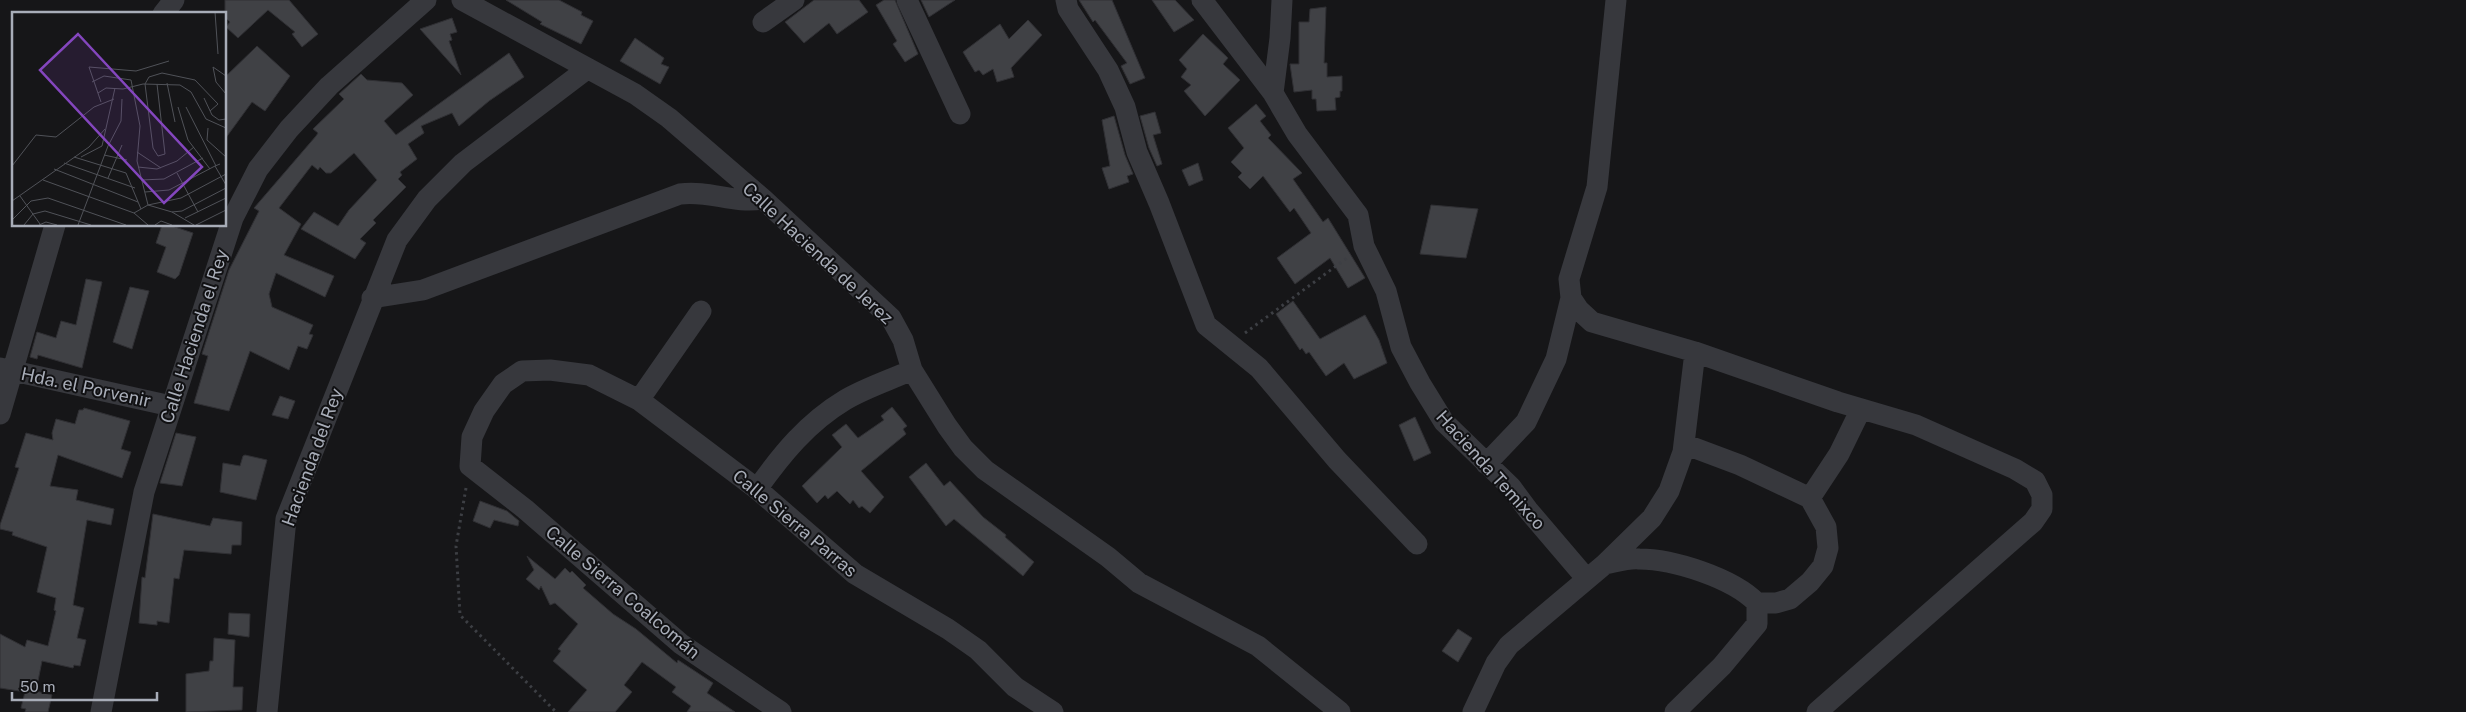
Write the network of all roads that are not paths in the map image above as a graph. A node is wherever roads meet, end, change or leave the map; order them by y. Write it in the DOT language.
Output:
graph roads {
  1 [pos="174,0"];
  2 [pos="426,0"];
  3 [pos="462,0"];
  4 [pos="794,0"];
  5 [pos="907,0"];
  6 [pos="1066,0"];
  7 [pos="1202,0"];
  8 [pos="1282,0"];
  9 [pos="1616,0"];
  10 [pos="164,12"];
  11 [pos="763,22"];
  12 [pos="587,69"];
  13 [pos="1273,93"];
  14 [pos="960,114"];
  15 [pos="763,199"];
  16 [pos="56,226"];
  17 [pos="372,298"];
  18 [pos="1571,298"];
  19 [pos="701,312"];
  20 [pos="1695,352"];
  21 [pos="5,369"];
  22 [pos="912,370"];
  23 [pos="639,400"];
  24 [pos="171,406"];
  25 [pos="1861,409"];
  26 [pos="0,414"];
  27 [pos="1684,444"];
  28 [pos="1486,464"];
  29 [pos="470,466"];
  30 [pos="757,489"];
  31 [pos="1810,498"];
  32 [pos="1417,544"];
  33 [pos="1605,564"];
  34 [pos="1586,578"];
  35 [pos="1757,602"];
  36 [pos="101,712"];
  37 [pos="267,712"];
  38 [pos="781,712"];
  39 [pos="1053,712"];
  40 [pos="1340,712"];
  41 [pos="1473,712"];
  42 [pos="1675,712"];
  43 [pos="1817,712"];
  1 -- 10 [label="street"];
  2 -- 24 [label="street, Calle Hacienda el Rey"];
  3 -- 12 [label="street, Calle Hacienda de Jerez"];
  4 -- 11 [label="street"];
  5 -- 14 [label="street"];
  6 -- 32 [label="street"];
  7 -- 13 [label="street, Hacienda Temixco"];
  8 -- 13 [label="street"];
  9 -- 18 [label="street"];
  12 -- 15 [label="street, Calle Hacienda de Jerez"];
  12 -- 17 [label="street, Hacienda del Rey"];
  13 -- 28 [label="street, Hacienda Temixco"];
  15 -- 17 [label="street"];
  15 -- 22 [label="street, Calle Hacienda de Jerez"];
  16 -- 21 [label="street"];
  17 -- 37 [label="street, Hacienda del Rey"];
  18 -- 20 [label="street"];
  18 -- 28 [label="street"];
  19 -- 23 [label="street"];
  20 -- 25 [label="street"];
  20 -- 27 [label="street"];
  21 -- 24 [label="street, Hda. el Porvenir"];
  21 -- 26 [label="street"];
  22 -- 30 [label="street"];
  22 -- 40 [label="street, Calle Hacienda de Jerez"];
  23 -- 29 [label="street, Calle Sierra Parras"];
  23 -- 30 [label="street, Calle Sierra Parras"];
  24 -- 36 [label="street, Calle Hacienda el Rey"];
  25 -- 31 [label="street"];
  25 -- 43 [label="street"];
  27 -- 31 [label="street"];
  27 -- 33 [label="street"];
  28 -- 34 [label="street, Hacienda Temixco"];
  29 -- 38 [label="street, Calle Sierra Coalcomán"];
  30 -- 39 [label="street, Calle Sierra Parras"];
  31 -- 35 [label="street"];
  33 -- 34 [label="street"];
  33 -- 35 [label="street"];
  34 -- 41 [label="street"];
  35 -- 42 [label="street"];
}
